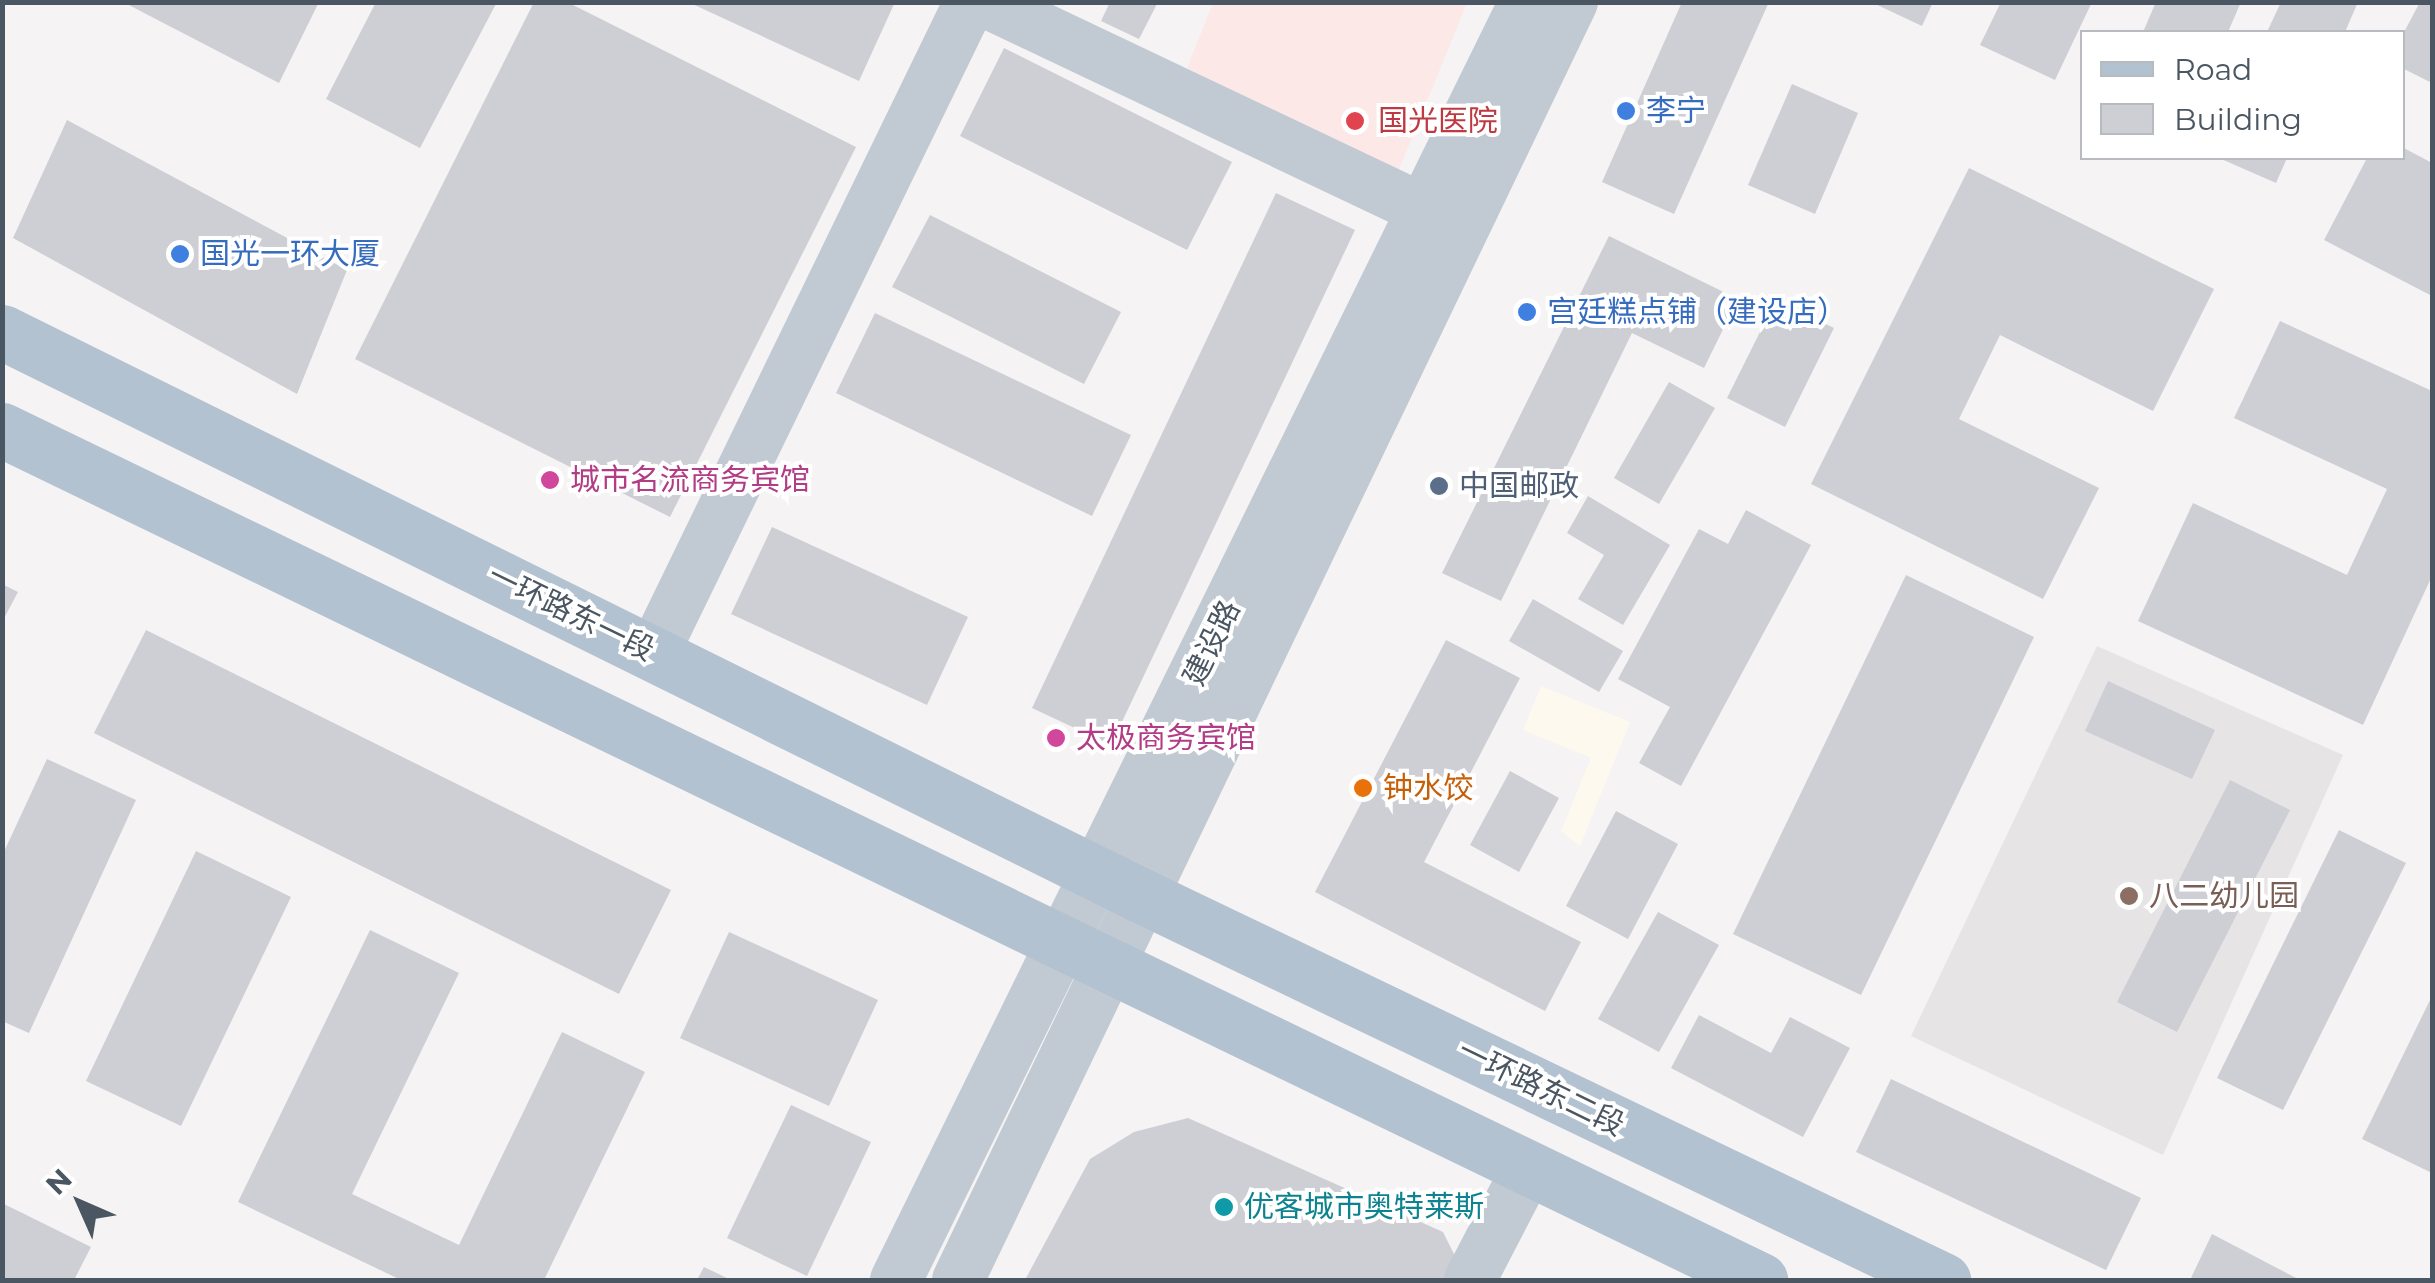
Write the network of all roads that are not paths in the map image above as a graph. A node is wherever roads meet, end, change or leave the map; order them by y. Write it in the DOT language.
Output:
graph roads {
  1 [pos="970,2"];
  2 [pos="986,2"];
  3 [pos="1525,2"];
  4 [pos="1572,2"];
  5 [pos="1424,210"];
  6 [pos="2,332"];
  7 [pos="2,430"];
  8 [pos="654,654"];
  9 [pos="1120,885"];
  10 [pos="1082,959"];
  11 [pos="1527,1170"];
  12 [pos="896,1280"];
  13 [pos="958,1280"];
  14 [pos="1470,1280"];
  15 [pos="1760,1280"];
  16 [pos="1943,1280"];
  1 -- 8 [label="street"];
  2 -- 5 [label="street"];
  3 -- 5 [label="street, 建设路"];
  4 -- 9 [label="street, 建设路"];
  5 -- 9 [label="street, 建设路"];
  6 -- 8 [label="main road, 一环路东一段"];
  7 -- 10 [label="main road"];
  8 -- 9 [label="main road, 一环路东一段"];
  9 -- 10 [label="street, 建设路"];
  9 -- 16 [label="main road, 一环路东二段"];
  10 -- 11 [label="main road"];
  10 -- 12 [label="street, 建设路"];
  10 -- 13 [label="street, 建设路"];
  11 -- 14 [label="street"];
  11 -- 15 [label="main road"];
}
